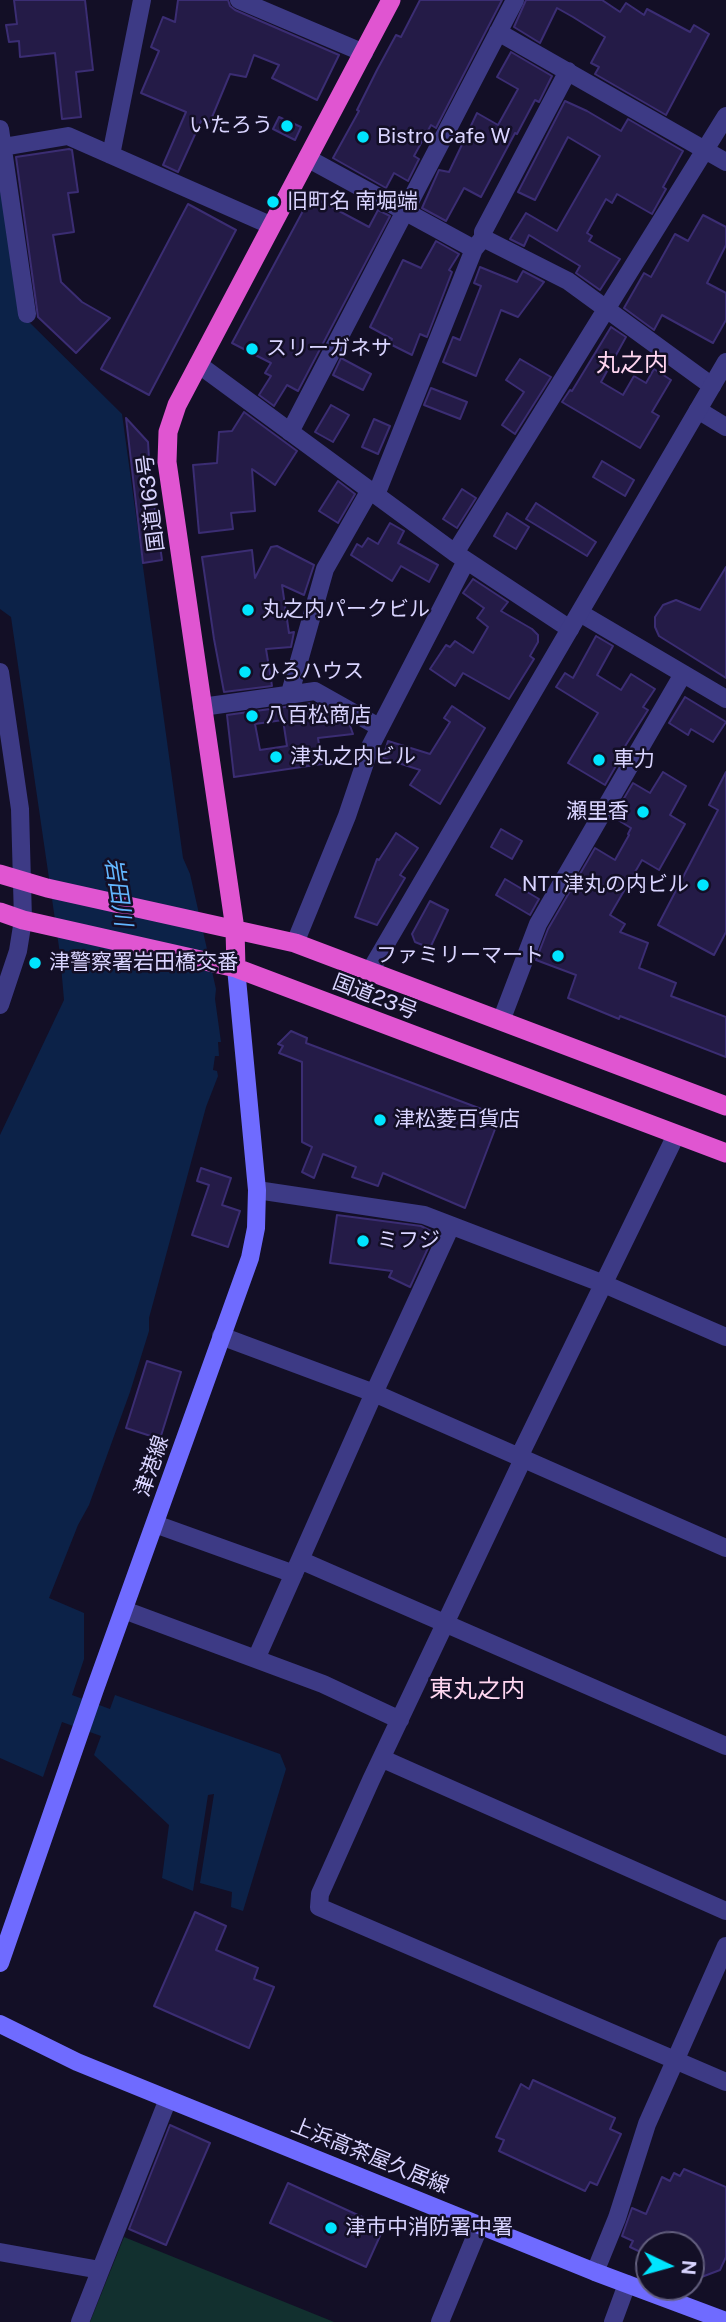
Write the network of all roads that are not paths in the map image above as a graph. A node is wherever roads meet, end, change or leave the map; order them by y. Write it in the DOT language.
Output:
graph roads {
  1 [pos="142,0"];
  2 [pos="239,0"];
  3 [pos="391,0"];
  4 [pos="514,0"];
  5 [pos="498,32"];
  6 [pos="364,53"];
  7 [pos="568,71"];
  8 [pos="726,116"];
  9 [pos="1,138"];
  10 [pos="705,150"];
  11 [pos="111,155"];
  12 [pos="307,158"];
  13 [pos="726,162"];
  14 [pos="405,212"];
  15 [pos="270,225"];
  16 [pos="479,244"];
  17 [pos="606,309"];
  18 [pos="27,314"];
  19 [pos="726,362"];
  20 [pos="198,364"];
  21 [pos="712,386"];
  22 [pos="698,410"];
  23 [pos="726,427"];
  24 [pos="290,432"];
  25 [pos="373,493"];
  26 [pos="461,557"];
  27 [pos="575,621"];
  28 [pos="0,672"];
  29 [pos="683,674"];
  30 [pos="290,693"];
  31 [pos="726,698"];
  32 [pos="202,707"];
  33 [pos="379,727"];
  34 [pos="0,874"];
  35 [pos="22,880"];
  36 [pos="0,912"];
  37 [pos="32,922"];
  38 [pos="230,928"];
  39 [pos="295,943"];
  40 [pos="228,966"];
  41 [pos="370,971"];
  42 [pos="0,1005"];
  43 [pos="501,1021"];
  44 [pos="726,1106"];
  45 [pos="676,1135"];
  46 [pos="726,1153"];
  47 [pos="257,1190"];
  48 [pos="451,1226"];
  49 [pos="604,1284"];
  50 [pos="221,1336"];
  51 [pos="726,1337"];
  52 [pos="374,1393"];
  53 [pos="521,1458"];
  54 [pos="155,1524"];
  55 [pos="726,1548"];
  56 [pos="297,1567"];
  57 [pos="124,1610"];
  58 [pos="445,1624"];
  59 [pos="256,1659"];
  60 [pos="400,1720"];
  61 [pos="726,1746"];
  62 [pos="383,1759"];
  63 [pos="726,1911"];
  64 [pos="726,1946"];
  65 [pos="0,1963"];
  66 [pos="0,2024"];
  67 [pos="676,2060"];
  68 [pos="726,2082"];
  69 [pos="168,2099"];
  70 [pos="480,2225"];
  71 [pos="0,2252"];
  72 [pos="100,2270"];
  73 [pos="595,2272"];
  74 [pos="627,2284"];
  75 [pos="726,2321"];
  76 [pos="80,2322"];
  77 [pos="440,2322"];
  78 [pos="612,2322"];
  1 -- 11 [label="street"];
  2 -- 6 [label="street"];
  3 -- 6 [label="highway, 国道163号"];
  4 -- 5 [label="street"];
  5 -- 7 [label="street"];
  5 -- 14 [label="street"];
  6 -- 12 [label="highway, 国道163号"];
  7 -- 10 [label="street"];
  7 -- 16 [label="street"];
  8 -- 10 [label="street"];
  9 -- 11 [label="street"];
  9 -- 18 [label="street"];
  10 -- 13 [label="street"];
  10 -- 17 [label="street"];
  11 -- 15 [label="street"];
  12 -- 14 [label="street"];
  12 -- 15 [label="highway, 国道163号"];
  14 -- 16 [label="street"];
  14 -- 24 [label="street"];
  15 -- 20 [label="highway, 国道163号"];
  16 -- 17 [label="street"];
  16 -- 25 [label="street"];
  17 -- 21 [label="street"];
  17 -- 26 [label="street"];
  19 -- 21 [label="street"];
  20 -- 24 [label="street"];
  20 -- 32 [label="highway, 国道163号"];
  21 -- 22 [label="street"];
  22 -- 23 [label="street"];
  22 -- 27 [label="street"];
  24 -- 25 [label="street"];
  25 -- 26 [label="street"];
  25 -- 30 [label="street"];
  26 -- 27 [label="street"];
  26 -- 33 [label="street"];
  27 -- 29 [label="street"];
  27 -- 41 [label="street"];
  28 -- 35 [label="street"];
  29 -- 31 [label="street"];
  29 -- 43 [label="street"];
  30 -- 32 [label="street"];
  30 -- 33 [label="street"];
  32 -- 38 [label="highway, 国道163号"];
  33 -- 39 [label="street"];
  34 -- 35 [label="highway, 国道23号"];
  35 -- 37 [label="street"];
  35 -- 38 [label="highway, 国道23号"];
  36 -- 37 [label="highway, 国道23号"];
  37 -- 40 [label="highway, 国道23号"];
  37 -- 42 [label="street"];
  38 -- 39 [label="highway, 国道23号"];
  38 -- 40 [label="highway, 国道163号"];
  39 -- 41 [label="highway, 国道23号"];
  40 -- 45 [label="highway, 国道23号"];
  40 -- 47 [label="main road, 津港線"];
  41 -- 43 [label="highway, 国道23号"];
  43 -- 44 [label="highway, 国道23号"];
  45 -- 46 [label="highway, 国道23号"];
  45 -- 49 [label="street"];
  47 -- 48 [label="street"];
  47 -- 50 [label="main road, 津港線"];
  48 -- 49 [label="street"];
  48 -- 52 [label="street"];
  49 -- 51 [label="street"];
  49 -- 53 [label="street"];
  50 -- 52 [label="street"];
  50 -- 54 [label="main road, 津港線"];
  52 -- 53 [label="street"];
  52 -- 56 [label="street"];
  53 -- 55 [label="street"];
  53 -- 58 [label="street"];
  54 -- 56 [label="street"];
  54 -- 57 [label="main road, 津港線"];
  56 -- 58 [label="street"];
  56 -- 59 [label="street"];
  57 -- 59 [label="street"];
  57 -- 65 [label="main road, 津港線"];
  58 -- 60 [label="street"];
  58 -- 61 [label="street"];
  59 -- 60 [label="street"];
  60 -- 62 [label="street"];
  62 -- 63 [label="street"];
  62 -- 67 [label="street"];
  64 -- 67 [label="street"];
  66 -- 69 [label="main road, 上浜高茶屋久居線"];
  67 -- 68 [label="street"];
  67 -- 73 [label="street"];
  69 -- 70 [label="main road, 上浜高茶屋久居線"];
  69 -- 72 [label="street"];
  70 -- 73 [label="main road, 上浜高茶屋久居線"];
  70 -- 77 [label="street"];
  71 -- 72 [label="street"];
  72 -- 76 [label="street"];
  73 -- 74 [label="main road, 上浜高茶屋久居線"];
  74 -- 75 [label="main road, 上浜高茶屋久居線"];
  74 -- 78 [label="street"];
}
